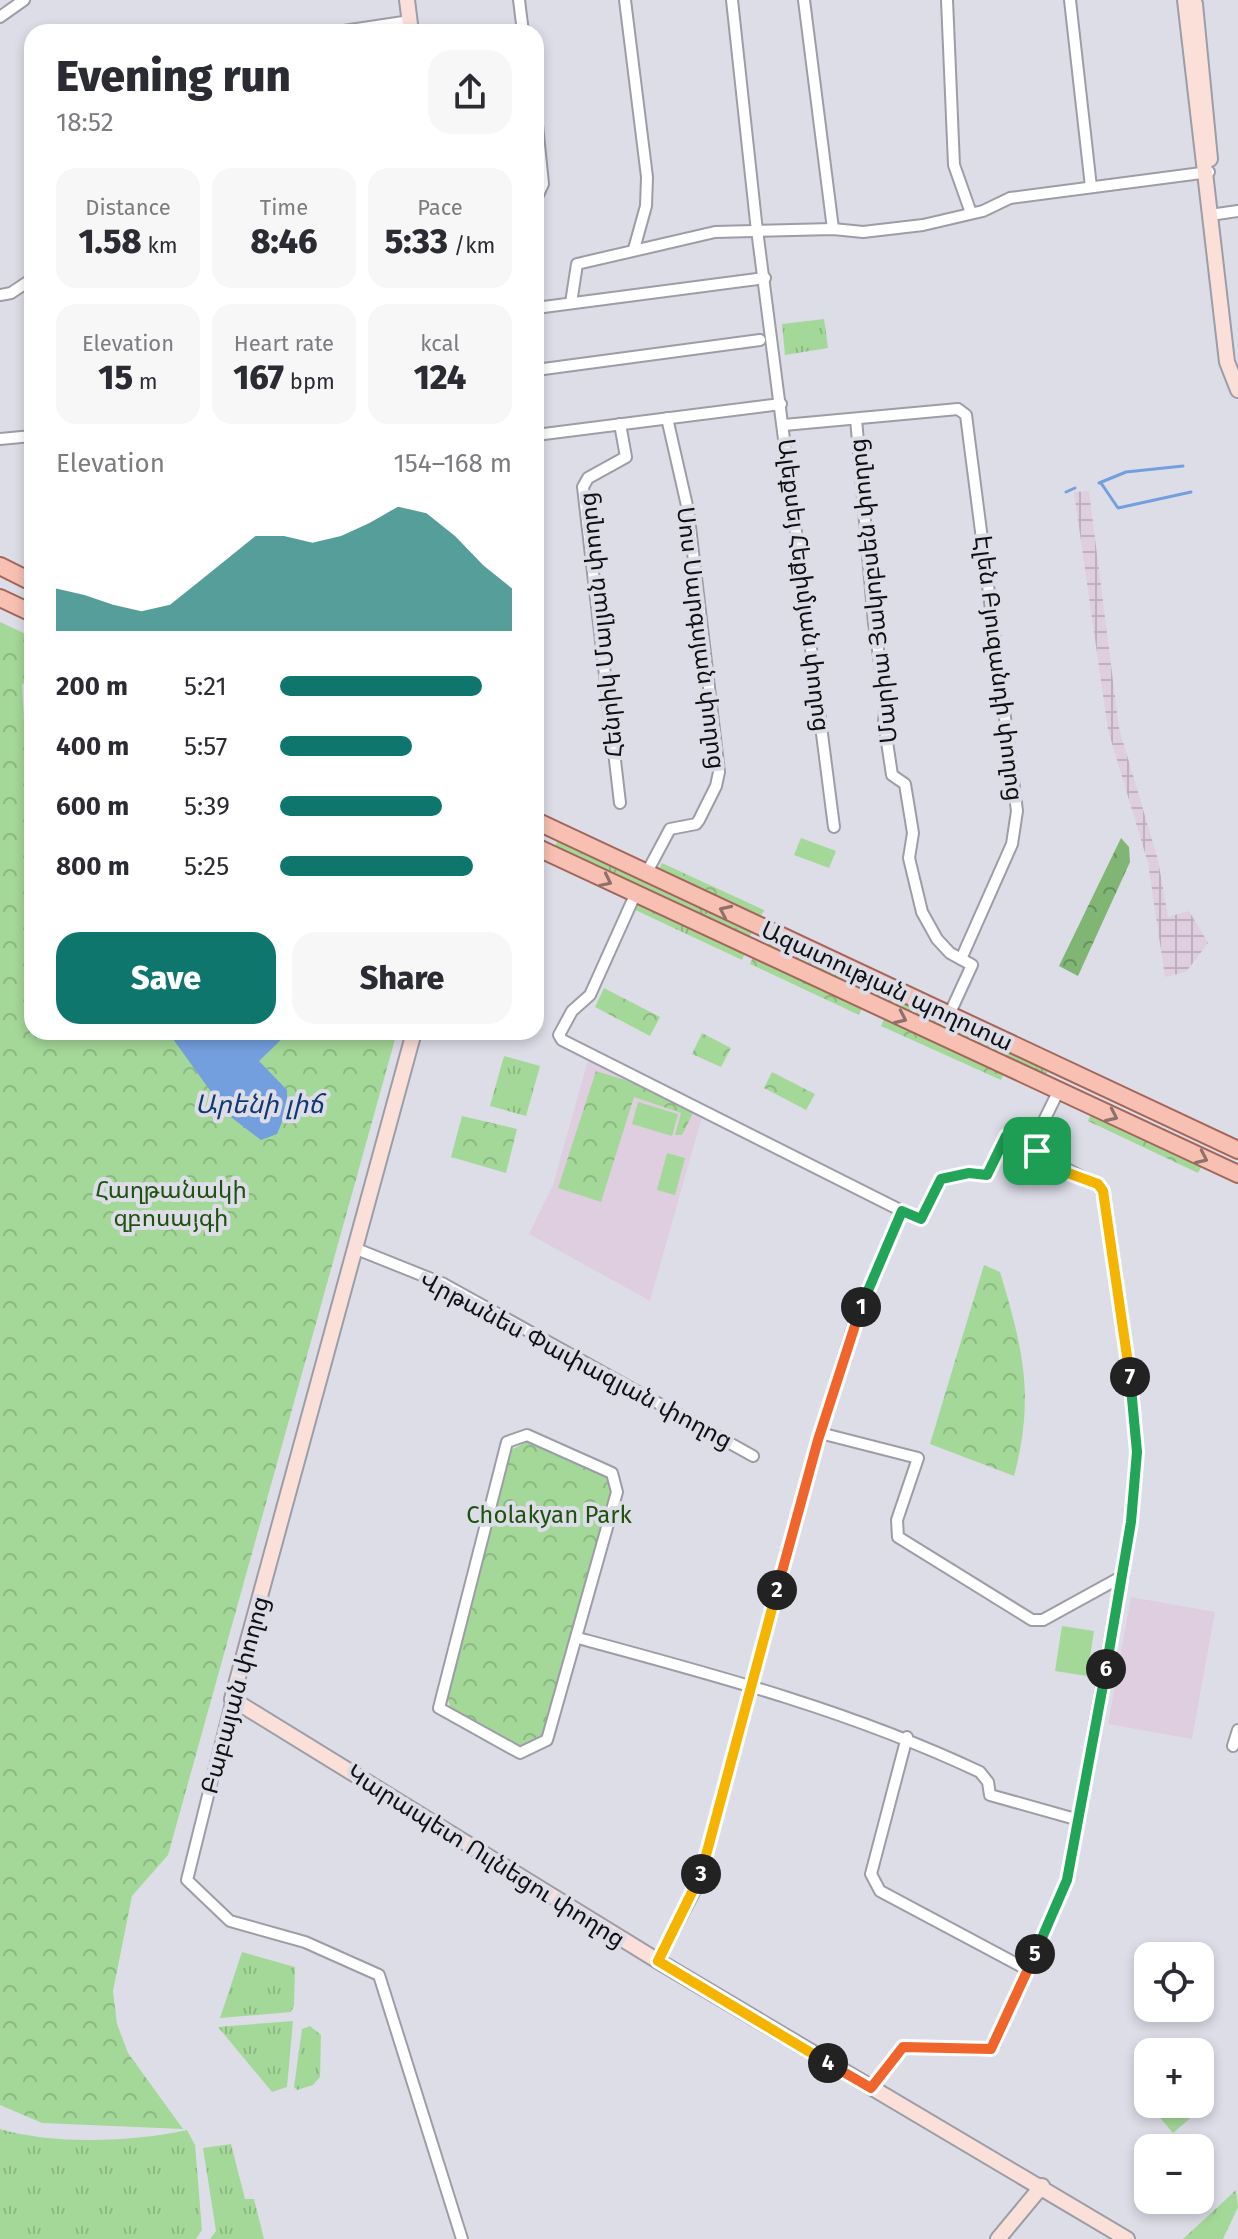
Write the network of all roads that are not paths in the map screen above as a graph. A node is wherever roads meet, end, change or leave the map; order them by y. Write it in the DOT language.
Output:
graph roads {
  1 [pos="24,0"];
  2 [pos="407,0"];
  3 [pos="519,0"];
  4 [pos="625,0"];
  5 [pos="732,0"];
  6 [pos="804,0"];
  7 [pos="947,0"];
  8 [pos="1070,0"];
  9 [pos="1185,0"];
  10 [pos="1194,0"];
  11 [pos="0,17"];
  12 [pos="411,24"];
  13 [pos="522,24"];
  14 [pos="1207,172"];
  15 [pos="1091,187"];
  16 [pos="1238,211"];
  17 [pos="971,213"];
  18 [pos="1217,214"];
  19 [pos="833,229"];
  20 [pos="757,230"];
  21 [pos="634,249"];
  22 [pos="765,278"];
  23 [pos="24,284"];
  24 [pos="0,295"];
  25 [pos="571,303"];
  26 [pos="544,307"];
  27 [pos="760,340"];
  28 [pos="1234,362"];
  29 [pos="544,369"];
  30 [pos="1238,390"];
  31 [pos="781,404"];
  32 [pos="667,418"];
  33 [pos="856,419"];
  34 [pos="620,424"];
  35 [pos="784,425"];
  36 [pos="544,434"];
  37 [pos="24,437"];
  38 [pos="0,439"];
  39 [pos="0,566"];
  40 [pos="24,578"];
  41 [pos="0,598"];
  42 [pos="24,609"];
  43 [pos="620,803"];
  44 [pos="544,825"];
  45 [pos="834,827"];
  46 [pos="544,851"];
  47 [pos="646,874"];
  48 [pos="635,895"];
  49 [pos="961,959"];
  50 [pos="949,1015"];
  51 [pos="412,1040"];
  52 [pos="1058,1092"];
  53 [pos="1031,1147"];
  54 [pos="1238,1150"];
  55 [pos="1237,1170"];
  56 [pos="902,1211"];
  57 [pos="354,1248"];
  58 [pos="820,1433"];
  59 [pos="753,1456"];
  60 [pos="1123,1576"];
  61 [pos="578,1638"];
  62 [pos="752,1684"];
  63 [pos="232,1699"];
  64 [pos="1238,1730"];
  65 [pos="907,1737"];
  66 [pos="1233,1746"];
  67 [pos="1079,1820"];
  68 [pos="658,1961"];
  69 [pos="1028,1970"];
  70 [pos="871,2088"];
  71 [pos="1038,2185"];
  72 [pos="462,2239"];
  73 [pos="998,2239"];
  74 [pos="1119,2239"];
  75 [pos="1127,2239"];
  1 -- 11 [label="street"];
  2 -- 12 [label="street"];
  3 -- 13 [label="street"];
  4 -- 21 [label="street"];
  5 -- 20 [label="street, Ալեքսեյ Հեքիմյան փողոց"];
  6 -- 19 [label="street"];
  7 -- 17 [label="street"];
  8 -- 15 [label="street"];
  9 -- 14 [label="street"];
  10 -- 14 [label="street"];
  14 -- 15 [label="street"];
  14 -- 18 [label="street"];
  14 -- 28 [label="street"];
  15 -- 17 [label="street"];
  16 -- 18 [label="street"];
  17 -- 19 [label="street"];
  18 -- 28 [label="street"];
  19 -- 20 [label="street"];
  20 -- 21 [label="street"];
  20 -- 22 [label="street, Ալեքսեյ Հեքիմյան փողոց"];
  21 -- 25 [label="street"];
  22 -- 25 [label="street"];
  22 -- 31 [label="street, Ալեքսեյ Հեքիմյան փողոց"];
  23 -- 24 [label="street"];
  25 -- 26 [label="street"];
  27 -- 29 [label="street"];
  28 -- 30 [label="street"];
  31 -- 32 [label="street"];
  31 -- 35 [label="street, Ալեքսեյ Հեքիմյան փողոց"];
  32 -- 34 [label="street"];
  32 -- 47 [label="street, Սոս Սարգսյան փողոց"];
  33 -- 35 [label="street"];
  33 -- 49 [label="street, Մարիա Յակոբսեն փողոց"];
  33 -- 49 [label="street, Էլեն Բյուզանդի փողոց"];
  34 -- 36 [label="street"];
  34 -- 43 [label="street, Հենրիկ Մալյան փողոց"];
  35 -- 45 [label="street, Ալեքսեյ Հեքիմյան փողոց"];
  37 -- 38 [label="street"];
  39 -- 40 [label="main road"];
  41 -- 42 [label="main road"];
  44 -- 47 [label="main road, Ազատության պողոտա"];
  46 -- 48 [label="main road, Ազատության պողոտա, one-way"];
  50 -- 47 [label="main road, Ազատության պողոտա, one-way"];
  48 -- 52 [label="main road, Ազատության պողոտա, one-way"];
  48 -- 56 [label="street"];
  49 -- 50 [label="street"];
  50 -- 54 [label="main road, Ազատության պողոտա"];
  51 -- 57 [label="street, Բաբայան փողոց"];
  52 -- 53 [label="street"];
  52 -- 55 [label="main road, Ազատության պողոտա, one-way"];
  53 -- 56 [label="street"];
  53 -- 60 [label="street"];
  56 -- 58 [label="street"];
  57 -- 59 [label="street, Վրթանես Փափազյան փողոց"];
  57 -- 63 [label="street, Բաբայան փողոց"];
  58 -- 60 [label="street"];
  58 -- 62 [label="street"];
  60 -- 67 [label="street"];
  61 -- 61 [label="street"];
  61 -- 62 [label="street"];
  62 -- 65 [label="street"];
  62 -- 68 [label="street"];
  63 -- 68 [label="street, Կարապետ Ուլնեցու փողոց"];
  63 -- 72 [label="street, Բաբայան փողոց"];
  64 -- 66 [label="street"];
  65 -- 67 [label="street"];
  65 -- 69 [label="street"];
  67 -- 69 [label="street"];
  68 -- 70 [label="street, Կարապետ Ուլնեցու փողոց"];
  69 -- 70 [label="street"];
  70 -- 71 [label="street, Կարապետ Ուլնեցու փողոց"];
  71 -- 73 [label="street"];
  71 -- 74 [label="street, Կարապետ Ուլնեցու փողոց"];
  71 -- 75 [label="street, Կարապետ Ուլնեցու փողոց"];
}
